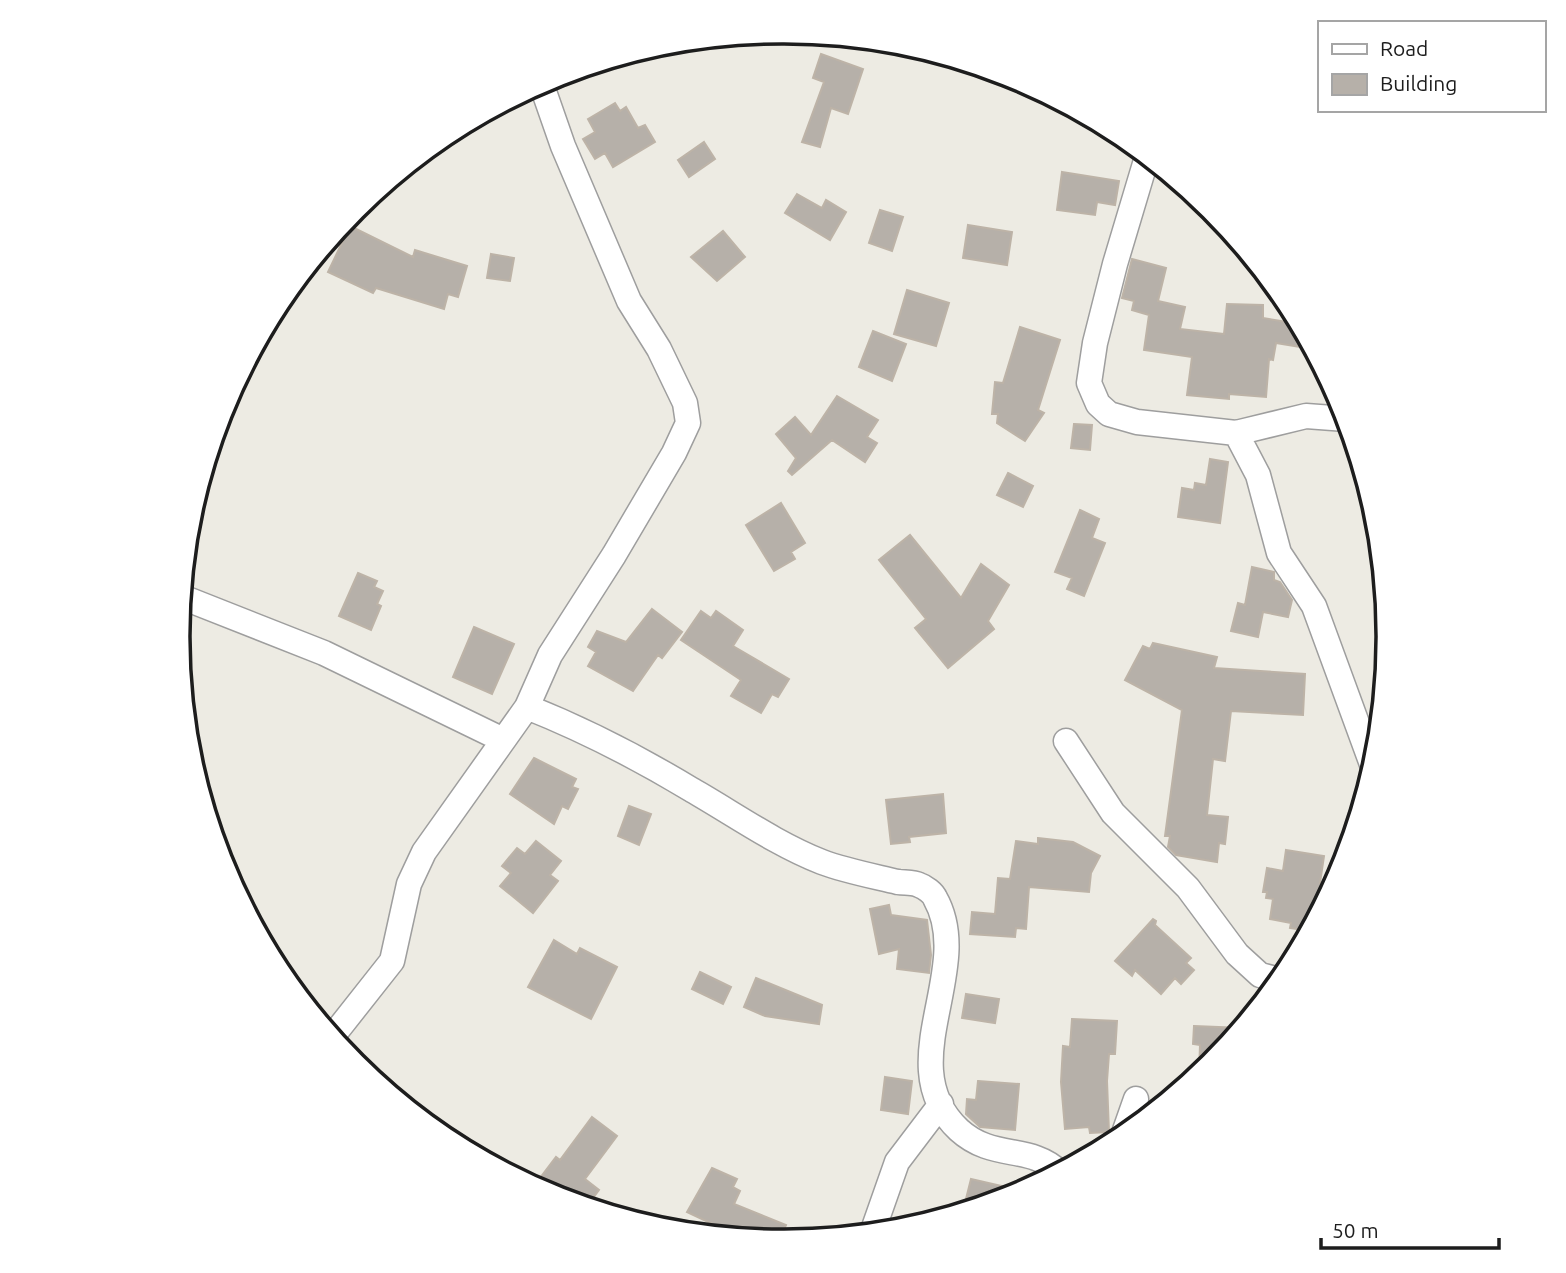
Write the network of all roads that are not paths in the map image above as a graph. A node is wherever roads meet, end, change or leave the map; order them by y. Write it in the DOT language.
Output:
graph roads {
  1 [pos="545,94"];
  2 [pos="1144,166"];
  3 [pos="1334,418"];
  4 [pos="1268,424"];
  5 [pos="1236,433"];
  6 [pos="1258,475"];
  7 [pos="192,601"];
  8 [pos="527,707"];
  9 [pos="501,739"];
  10 [pos="1066,741"];
  11 [pos="1365,746"];
  12 [pos="1268,977"];
  13 [pos="339,1029"];
  14 [pos="1136,1099"];
  15 [pos="941,1104"];
  16 [pos="1130,1117"];
  17 [pos="1051,1165"];
  18 [pos="876,1222"];
  1 -- 8 [label="street"];
  2 -- 5 [label="street"];
  3 -- 4 [label="street"];
  4 -- 5 [label="street"];
  4 -- 6 [label="street"];
  5 -- 6 [label="street"];
  6 -- 11 [label="street"];
  7 -- 9 [label="street"];
  8 -- 9 [label="street"];
  8 -- 15 [label="street"];
  9 -- 13 [label="street"];
  10 -- 12 [label="street"];
  14 -- 16 [label="street"];
  15 -- 17 [label="street"];
  15 -- 18 [label="street"];
}
